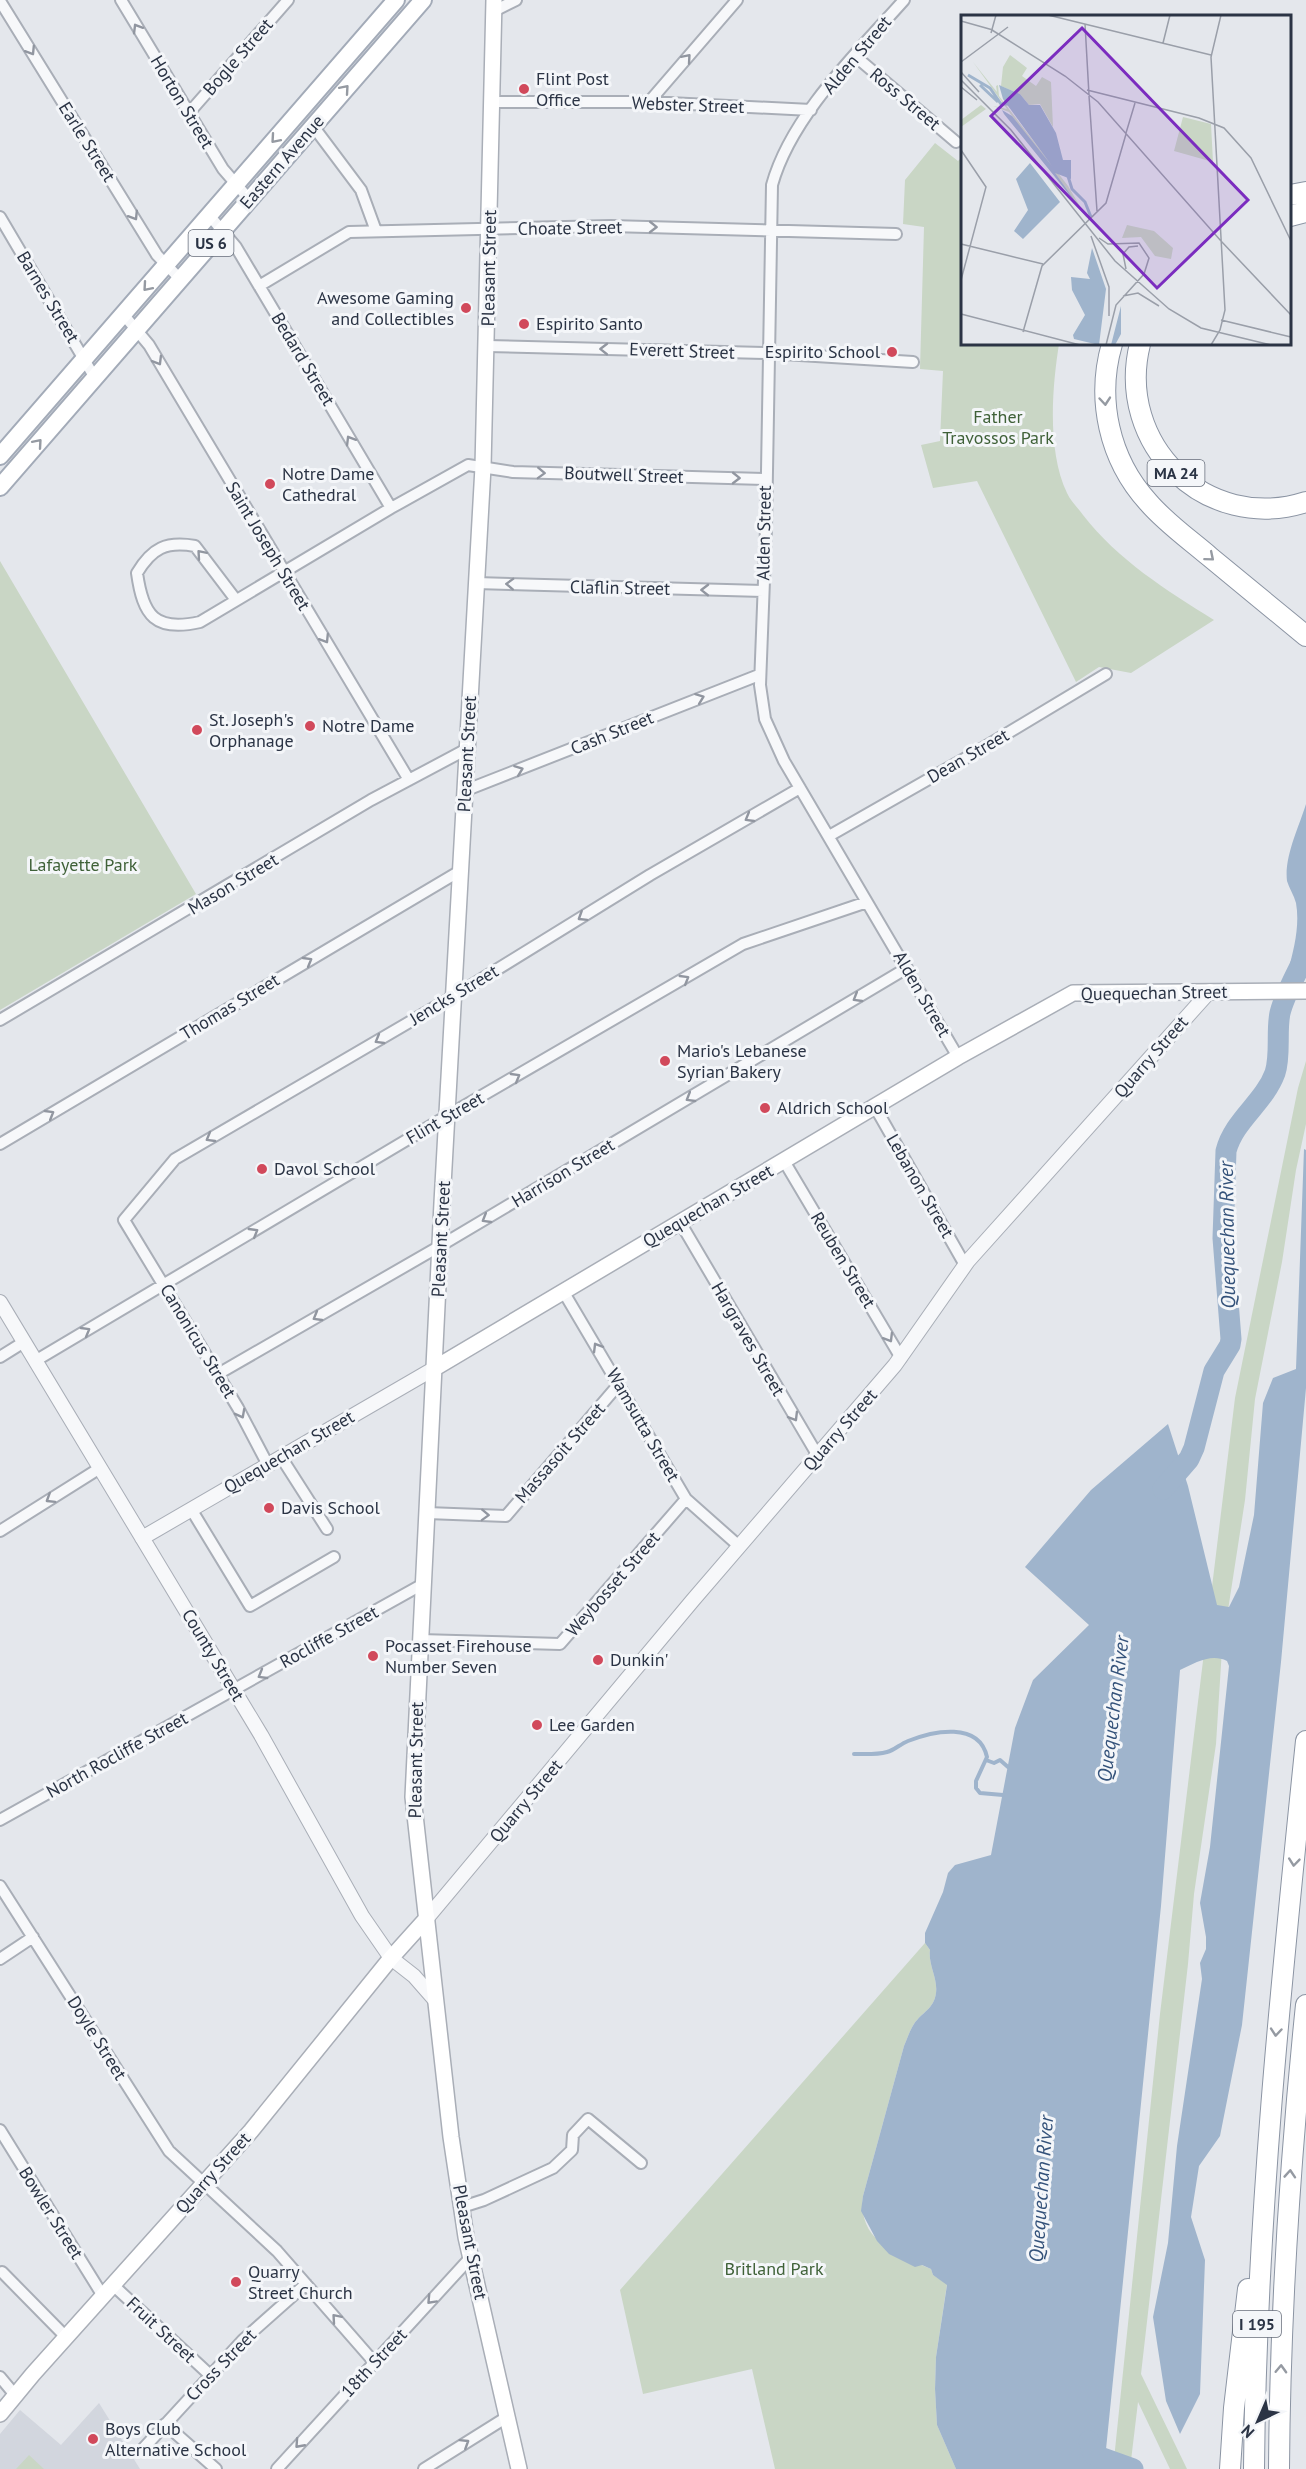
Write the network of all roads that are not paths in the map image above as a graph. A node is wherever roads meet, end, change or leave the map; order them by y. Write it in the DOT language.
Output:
graph roads {
  1 [pos="121,0"];
  2 [pos="288,0"];
  3 [pos="396,0"];
  4 [pos="423,0"];
  5 [pos="516,0"];
  6 [pos="737,0"];
  7 [pos="903,0"];
  8 [pos="0,1"];
  9 [pos="494,6"];
  10 [pos="855,56"];
  11 [pos="492,102"];
  12 [pos="649,102"];
  13 [pos="811,110"];
  14 [pos="188,114"];
  15 [pos="313,126"];
  16 [pos="956,142"];
  17 [pos="235,186"];
  18 [pos="1306,192"];
  19 [pos="1291,195"];
  20 [pos="249,200"];
  21 [pos="1306,212"];
  22 [pos="209,215"];
  23 [pos="1291,216"];
  24 [pos="0,217"];
  25 [pos="223,229"];
  26 [pos="772,229"];
  27 [pos="490,230"];
  28 [pos="376,231"];
  29 [pos="896,234"];
  30 [pos="165,266"];
  31 [pos="180,279"];
  32 [pos="259,286"];
  33 [pos="123,314"];
  34 [pos="137,329"];
  35 [pos="1112,345"];
  36 [pos="1140,345"];
  37 [pos="487,346"];
  38 [pos="767,353"];
  39 [pos="84,359"];
  40 [pos="913,362"];
  41 [pos="95,378"];
  42 [pos="0,456"];
  43 [pos="483,467"];
  44 [pos="765,478"];
  45 [pos="0,487"];
  46 [pos="1306,502"];
  47 [pos="391,508"];
  48 [pos="283,571"];
  49 [pos="476,583"];
  50 [pos="763,591"];
  51 [pos="236,600"];
  52 [pos="1306,636"];
  53 [pos="1106,674"];
  54 [pos="759,675"];
  55 [pos="467,749"];
  56 [pos="409,780"];
  57 [pos="800,788"];
  58 [pos="464,791"];
  59 [pos="829,836"];
  60 [pos="460,871"];
  61 [pos="867,902"];
  62 [pos="907,968"];
  63 [pos="1296,991"];
  64 [pos="1210,992"];
  65 [pos="454,996"];
  66 [pos="0,1020"];
  67 [pos="958,1057"];
  68 [pos="875,1107"];
  69 [pos="447,1116"];
  70 [pos="0,1144"];
  71 [pos="784,1161"];
  72 [pos="124,1220"];
  73 [pos="680,1222"];
  74 [pos="440,1246"];
  75 [pos="965,1265"];
  76 [pos="165,1285"];
  77 [pos="563,1291"];
  78 [pos="0,1302"];
  79 [pos="24,1342"];
  80 [pos="0,1356"];
  81 [pos="901,1358"];
  82 [pos="35,1361"];
  83 [pos="435,1368"];
  84 [pos="218,1374"];
  85 [pos="619,1384"];
  86 [pos="818,1456"];
  87 [pos="281,1457"];
  88 [pos="268,1464"];
  89 [pos="100,1468"];
  90 [pos="686,1498"];
  91 [pos="191,1509"];
  92 [pos="427,1513"];
  93 [pos="327,1529"];
  94 [pos="0,1531"];
  95 [pos="142,1538"];
  96 [pos="740,1546"];
  97 [pos="334,1557"];
  98 [pos="423,1584"];
  99 [pos="420,1640"];
  100 [pos="234,1691"];
  101 [pos="1306,1741"];
  102 [pos="0,1820"];
  103 [pos="0,1886"];
  104 [pos="427,1918"];
  105 [pos="33,1937"];
  106 [pos="391,1958"];
  107 [pos="0,1959"];
  108 [pos="435,2000"];
  109 [pos="1306,2005"];
  110 [pos="0,2130"];
  111 [pos="641,2163"];
  112 [pos="1265,2180"];
  113 [pos="204,2183"];
  114 [pos="462,2207"];
  115 [pos="471,2258"];
  116 [pos="2,2272"];
  117 [pos="306,2284"];
  118 [pos="113,2285"];
  119 [pos="103,2296"];
  120 [pos="66,2337"];
  121 [pos="374,2362"];
  122 [pos="210,2375"];
  123 [pos="0,2377"];
  124 [pos="15,2395"];
  125 [pos="0,2414"];
  126 [pos="507,2417"];
  127 [pos="165,2424"];
  128 [pos="141,2451"];
  129 [pos="216,2469"];
  130 [pos="277,2469"];
  131 [pos="424,2469"];
  132 [pos="519,2469"];
  133 [pos="1230,2469"];
  134 [pos="1254,2469"];
  135 [pos="1279,2469"];
  14 -- 1 [label="street, Horton Street, one-way"];
  2 -- 14 [label="street, Bogle Street"];
  3 -- 17 [label="main road, Eastern Avenue / US 6, one-way"];
  15 -- 4 [label="main road, Eastern Avenue / US 6, one-way"];
  5 -- 9 [label="street"];
  12 -- 6 [label="street, one-way"];
  7 -- 10 [label="street, Alden Street"];
  8 -- 30 [label="street, Earle Street, one-way"];
  9 -- 11 [label="main road, Pleasant Street"];
  10 -- 13 [label="street, Alden Street"];
  10 -- 16 [label="street, Ross Street"];
  11 -- 12 [label="street, Webster Street"];
  11 -- 27 [label="main road, Pleasant Street"];
  12 -- 13 [label="street, Webster Street"];
  13 -- 26 [label="street, Alden Street"];
  14 -- 17 [label="street, Horton Street"];
  15 -- 20 [label="main road, Eastern Avenue / US 6"];
  15 -- 28 [label="street"];
  17 -- 20 [label="street, Horton Street"];
  17 -- 22 [label="main road, Eastern Avenue / US 6"];
  18 -- 19 [label="highway"];
  20 -- 25 [label="main road, Eastern Avenue / US 6"];
  21 -- 23 [label="highway"];
  22 -- 25 [label="street, Bedard Street"];
  22 -- 30 [label="main road, Eastern Avenue / US 6"];
  24 -- 39 [label="street, Barnes Street"];
  25 -- 31 [label="main road, Eastern Avenue / US 6"];
  25 -- 32 [label="street, Bedard Street"];
  27 -- 26 [label="street, Choate Street, one-way"];
  26 -- 29 [label="street, Choate Street"];
  26 -- 38 [label="street, Alden Street"];
  27 -- 28 [label="street, Choate Street"];
  27 -- 37 [label="main road, Pleasant Street"];
  28 -- 32 [label="street, Choate Street"];
  30 -- 31 [label="street, Earle Street"];
  30 -- 33 [label="main road, Eastern Avenue / US 6, one-way"];
  31 -- 34 [label="main road, Eastern Avenue / US 6"];
  47 -- 32 [label="street, Bedard Street, one-way"];
  33 -- 34 [label="street, Saint Joseph Street"];
  33 -- 39 [label="main road, Eastern Avenue / US 6"];
  34 -- 41 [label="main road, Eastern Avenue / US 6"];
  34 -- 48 [label="street, Saint Joseph Street, one-way"];
  35 -- 52 [label="highway, one-way"];
  36 -- 46 [label="highway, MA 24"];
  38 -- 37 [label="street, Everett Street, one-way"];
  37 -- 43 [label="main road, Pleasant Street"];
  38 -- 40 [label="street, Everett Street"];
  38 -- 44 [label="street, Alden Street"];
  39 -- 41 [label="street, Barnes Street"];
  39 -- 42 [label="main road, Eastern Avenue / US 6"];
  45 -- 41 [label="main road, Eastern Avenue / US 6, one-way"];
  43 -- 44 [label="street, Boutwell Street, one-way"];
  43 -- 47 [label="street"];
  43 -- 49 [label="main road, Pleasant Street"];
  44 -- 50 [label="street, Alden Street"];
  47 -- 48 [label="street"];
  48 -- 51 [label="street"];
  48 -- 56 [label="street, Saint Joseph Street, one-way"];
  50 -- 49 [label="street, Claflin Street, one-way"];
  49 -- 55 [label="main road, Pleasant Street"];
  50 -- 54 [label="street, Alden Street"];
  51 -- 51 [label="street, one-way"];
  53 -- 59 [label="street, Dean Street"];
  54 -- 57 [label="street, Alden Street"];
  58 -- 54 [label="street, Cash Street, one-way"];
  55 -- 56 [label="street, Mason Street"];
  55 -- 58 [label="main road, Pleasant Street"];
  56 -- 66 [label="street, Mason Street"];
  57 -- 59 [label="street, Alden Street"];
  57 -- 65 [label="street, Jencks Street, one-way"];
  58 -- 60 [label="main road, Pleasant Street"];
  59 -- 61 [label="street, Alden Street"];
  60 -- 65 [label="main road, Pleasant Street"];
  70 -- 60 [label="street, Thomas Street, one-way"];
  61 -- 62 [label="street, Alden Street"];
  69 -- 61 [label="street, Flint Street, one-way"];
  62 -- 67 [label="street, Alden Street"];
  62 -- 74 [label="street, Harrison Street, one-way"];
  63 -- 64 [label="main road, Quequechan Street"];
  64 -- 67 [label="main road, Quequechan Street"];
  64 -- 75 [label="street, Quarry Street"];
  65 -- 69 [label="main road, Pleasant Street"];
  65 -- 72 [label="street, Jencks Street, one-way"];
  67 -- 68 [label="main road, Quequechan Street"];
  68 -- 71 [label="main road, Quequechan Street"];
  68 -- 75 [label="street, Lebanon Street"];
  69 -- 74 [label="main road, Pleasant Street"];
  76 -- 69 [label="street, Flint Street, one-way"];
  71 -- 73 [label="main road, Quequechan Street"];
  71 -- 81 [label="street, Reuben Street, one-way"];
  72 -- 76 [label="street, Canonicus Street"];
  73 -- 77 [label="main road, Quequechan Street"];
  73 -- 86 [label="street, Hargraves Street, one-way"];
  74 -- 83 [label="main road, Pleasant Street"];
  74 -- 84 [label="street, Harrison Street, one-way"];
  75 -- 81 [label="street, Quarry Street"];
  82 -- 76 [label="street, Flint Street, one-way"];
  76 -- 84 [label="street, Canonicus Street"];
  77 -- 83 [label="main road, Quequechan Street"];
  85 -- 77 [label="street, Wamsutta Street, one-way"];
  78 -- 79 [label="street, County Street"];
  79 -- 80 [label="street"];
  79 -- 82 [label="street, County Street"];
  81 -- 86 [label="street, Quarry Street"];
  82 -- 89 [label="street, County Street"];
  83 -- 87 [label="street, Quequechan Street"];
  83 -- 92 [label="main road, Pleasant Street"];
  84 -- 88 [label="street, Canonicus Street, one-way"];
  85 -- 90 [label="street, Wamsutta Street"];
  92 -- 85 [label="street, Massasoit Street, one-way"];
  86 -- 96 [label="street, Quarry Street"];
  87 -- 88 [label="street, Quequechan Street"];
  87 -- 93 [label="street"];
  88 -- 91 [label="street, Quequechan Street"];
  89 -- 94 [label="street, one-way"];
  89 -- 95 [label="street, County Street"];
  90 -- 96 [label="street, Wamsutta Street"];
  90 -- 99 [label="street, Weybosset Street"];
  91 -- 95 [label="street, Quequechan Street"];
  91 -- 97 [label="street"];
  92 -- 98 [label="main road, Pleasant Street"];
  95 -- 100 [label="street, County Street"];
  96 -- 104 [label="street, Quarry Street"];
  98 -- 99 [label="main road, Pleasant Street"];
  98 -- 100 [label="street, Rocliffe Street, one-way"];
  99 -- 104 [label="main road, Pleasant Street"];
  100 -- 102 [label="street, North Rocliffe Street"];
  100 -- 106 [label="street, County Street"];
  101 -- 112 [label="highway, I 195, one-way"];
  103 -- 105 [label="street, Doyle Street"];
  104 -- 106 [label="main road, Quarry Street"];
  104 -- 108 [label="main road, Pleasant Street"];
  105 -- 107 [label="street"];
  105 -- 113 [label="street, Doyle Street"];
  106 -- 108 [label="street, County Street"];
  106 -- 113 [label="main road, Quarry Street"];
  108 -- 114 [label="main road, Pleasant Street"];
  135 -- 109 [label="highway, I 195, one-way"];
  110 -- 119 [label="street, Bowler Street"];
  111 -- 114 [label="street"];
  112 -- 133 [label="highway"];
  112 -- 134 [label="highway, I 195"];
  113 -- 117 [label="street, Doyle Street"];
  113 -- 118 [label="main road, Quarry Street"];
  114 -- 115 [label="main road, Pleasant Street"];
  115 -- 121 [label="street, 18th Street, one-way"];
  115 -- 126 [label="main road, Pleasant Street"];
  116 -- 120 [label="street"];
  121 -- 117 [label="street, Doyle Street, one-way"];
  117 -- 122 [label="street, Cross Street"];
  118 -- 119 [label="main road, Quarry Street"];
  118 -- 122 [label="street, Fruit Street"];
  119 -- 120 [label="main road, Quarry Street"];
  120 -- 124 [label="main road, Quarry Street"];
  121 -- 130 [label="street, 18th Street, one-way"];
  122 -- 127 [label="street, Cross Street"];
  123 -- 124 [label="street"];
  124 -- 125 [label="main road, Quarry Street"];
  131 -- 126 [label="street, one-way"];
  126 -- 132 [label="main road, Pleasant Street"];
  127 -- 128 [label="street, Cross Street"];
  127 -- 129 [label="street"];
}
